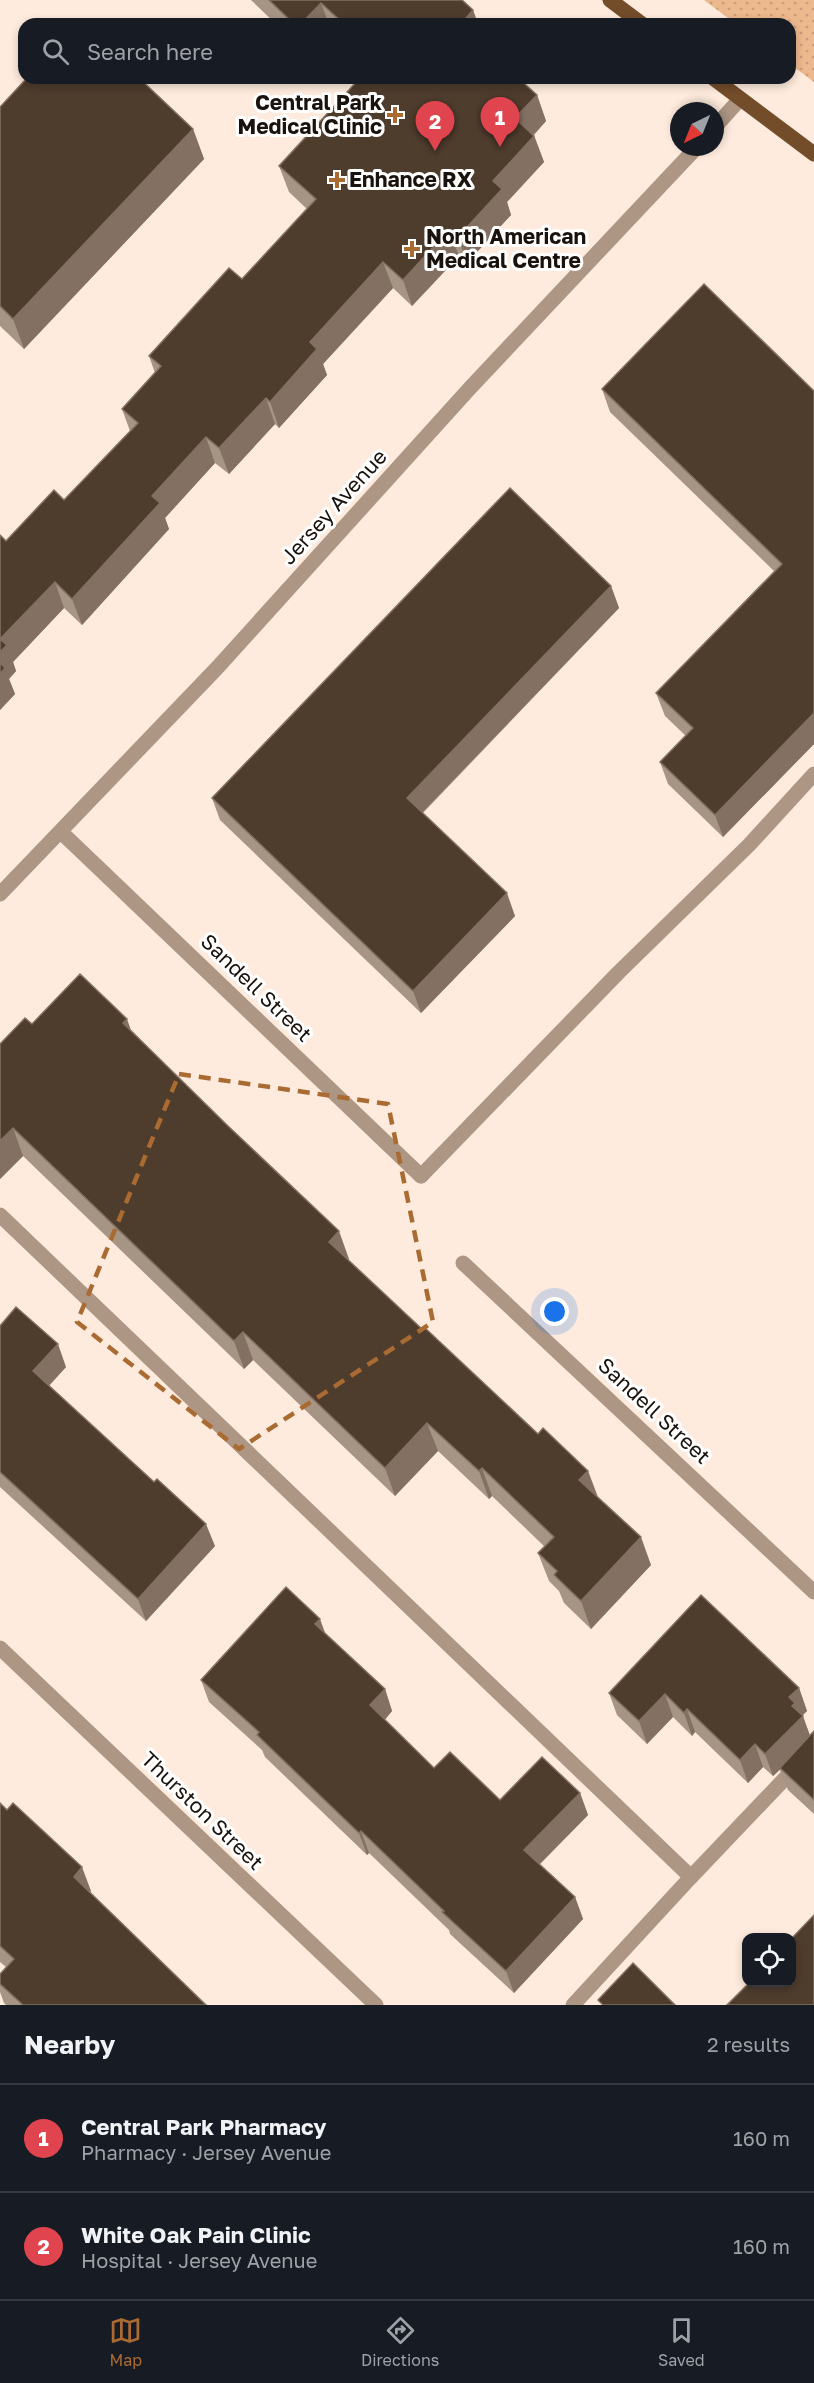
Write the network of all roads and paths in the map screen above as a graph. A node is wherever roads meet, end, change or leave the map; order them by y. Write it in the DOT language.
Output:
graph roads {
  1 [pos="610,0"];
  2 [pos="634,18"];
  3 [pos="721,84"];
  4 [pos="740,99"];
  5 [pos="724,117"];
  6 [pos="814,154"];
  7 [pos="689,156"];
  8 [pos="814,774"];
  9 [pos="61,832"];
  10 [pos="0,894"];
  11 [pos="0,1215"];
  12 [pos="463,1263"];
  13 [pos="814,1592"];
  14 [pos="0,1648"];
  15 [pos="814,1748"];
  16 [pos="691,1877"];
  17 [pos="376,2005"];
  18 [pos="573,2005"];
  1 -- 2 [label="main road"];
  3 -- 4 [label="main road"];
  4 -- 5 [label="street"];
  4 -- 6 [label="main road"];
  7 -- 9 [label="street, Jersey Avenue"];
  8 -- 9 [label="street, Sandell Street"];
  9 -- 10 [label="street, Jersey Avenue"];
  11 -- 16 [label="street"];
  12 -- 13 [label="street, Sandell Street"];
  14 -- 17 [label="street, Thurston Street"];
  15 -- 16 [label="street"];
  16 -- 18 [label="street"];
}
